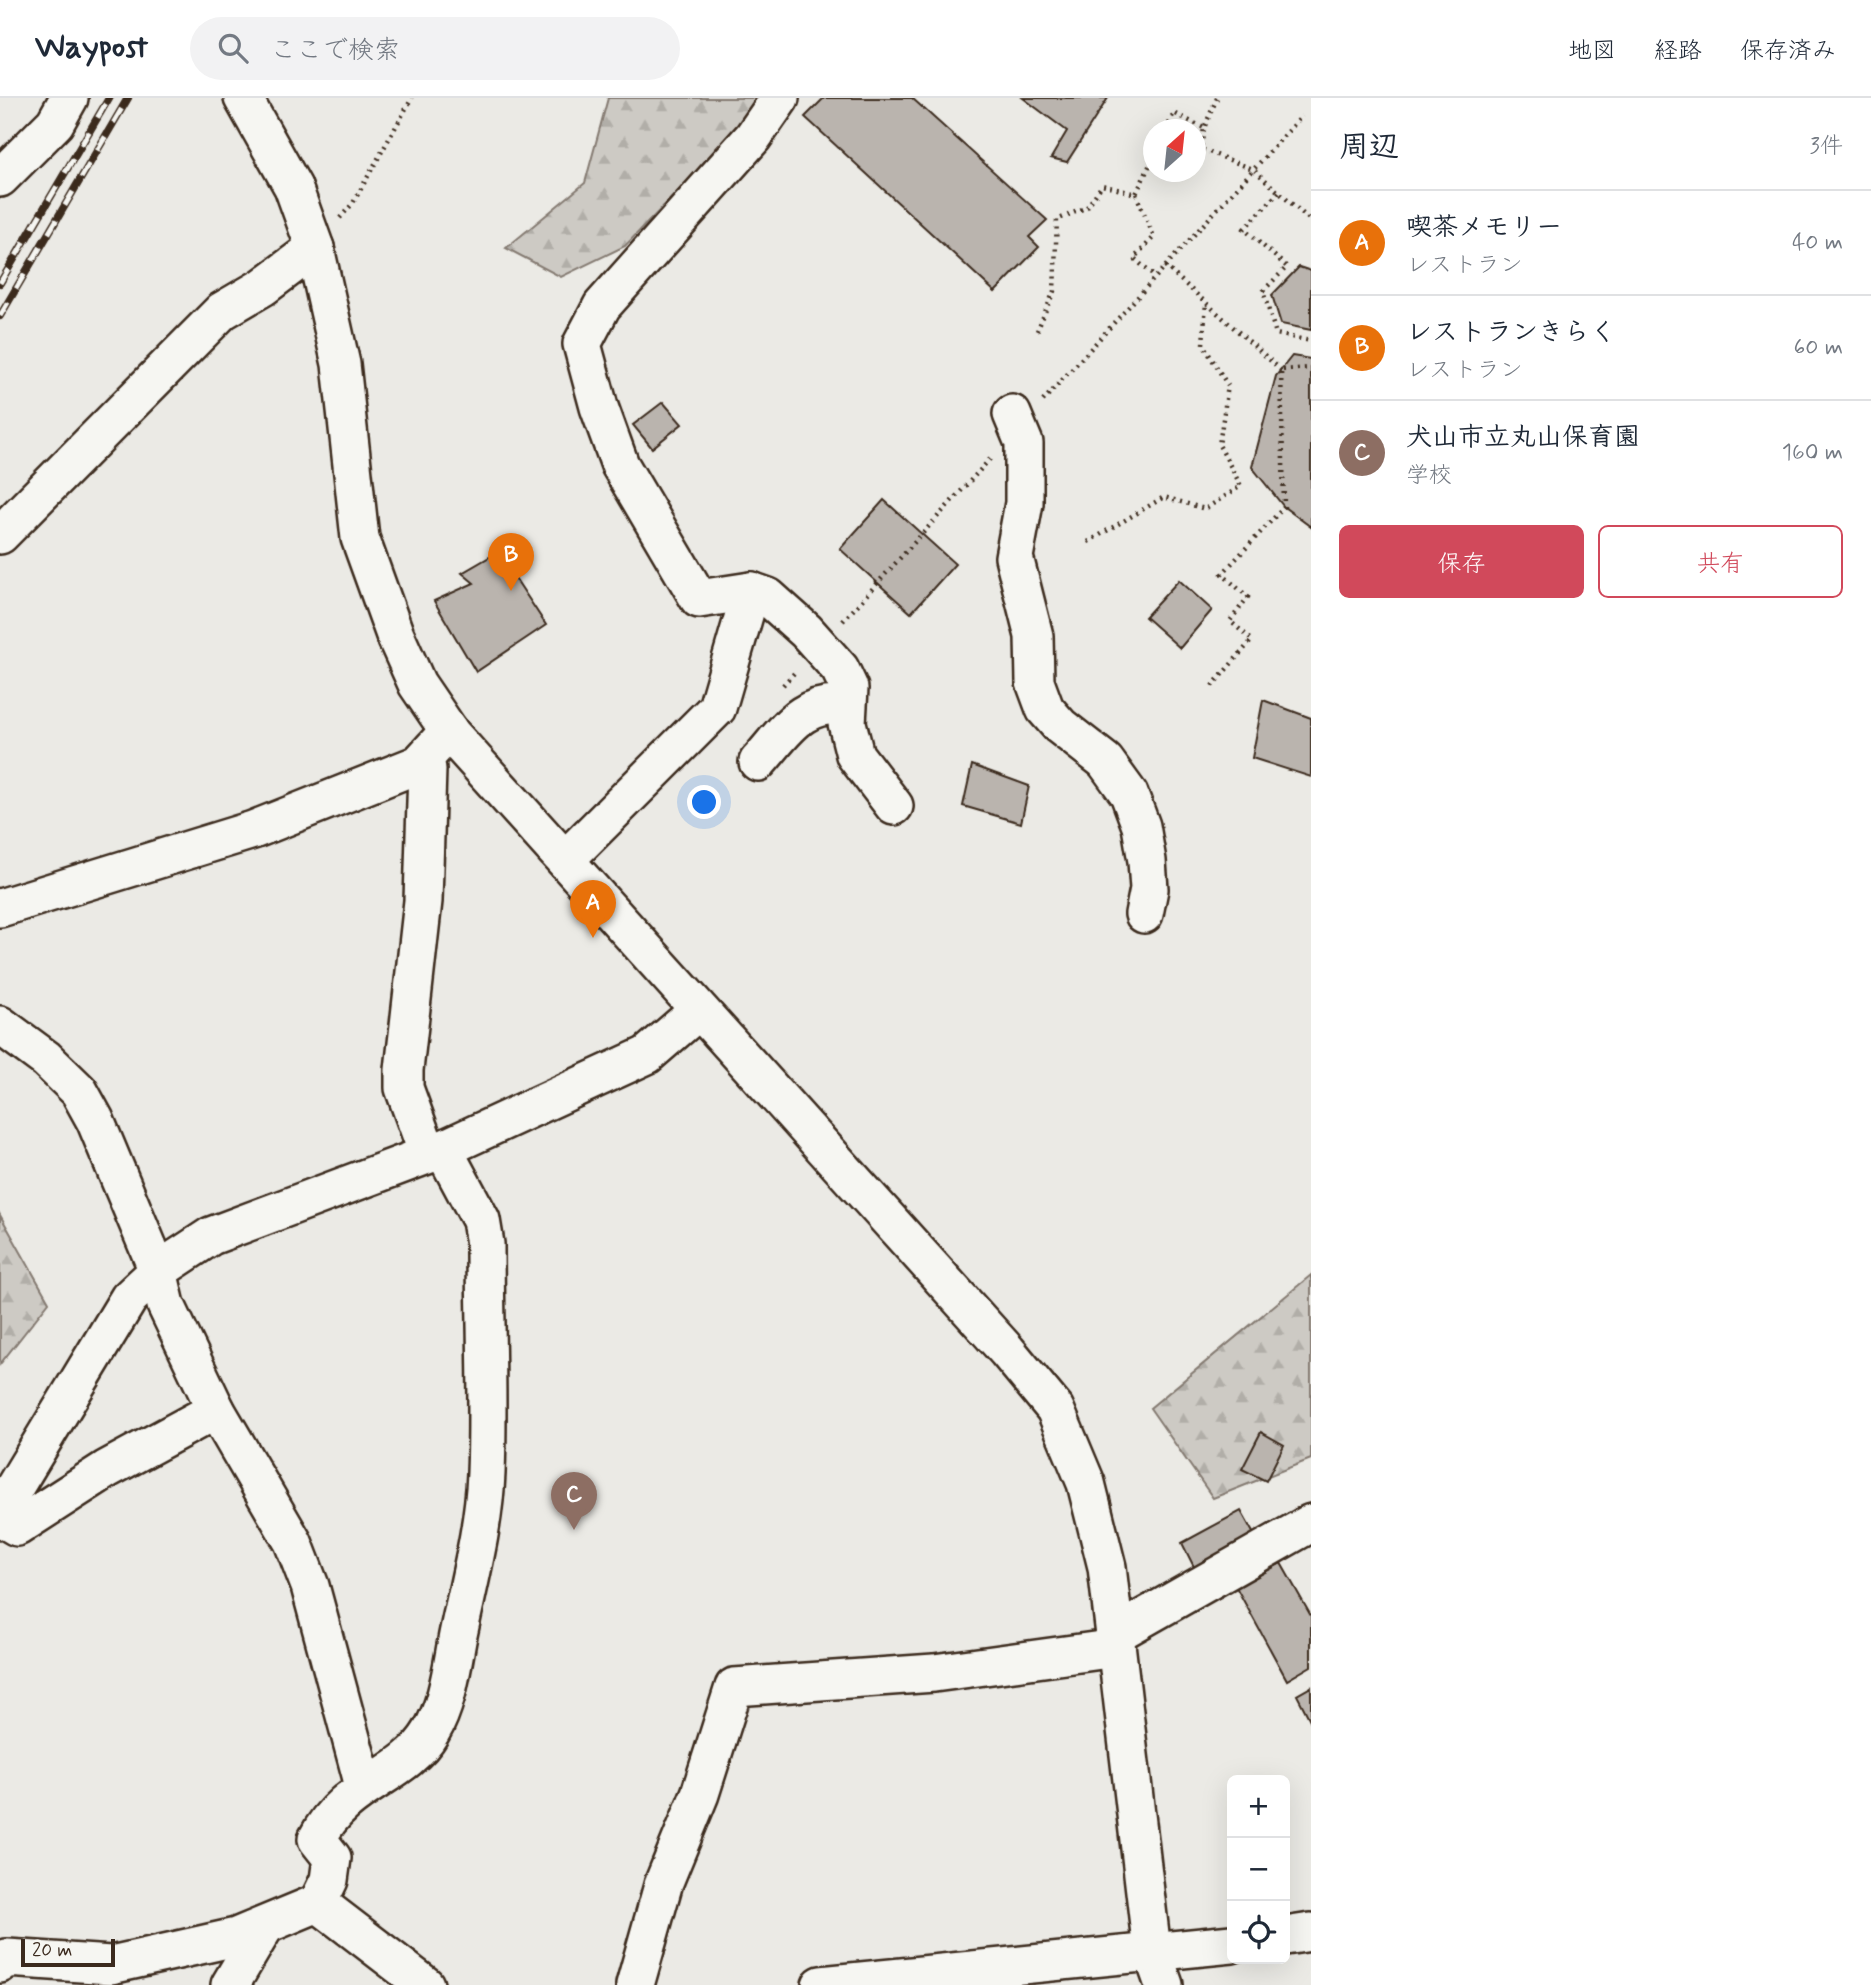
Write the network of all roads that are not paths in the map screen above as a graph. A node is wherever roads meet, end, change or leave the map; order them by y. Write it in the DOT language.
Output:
graph roads {
  1 [pos="69,98"];
  2 [pos="243,98"];
  3 [pos="780,98"];
  4 [pos="0,178"];
  5 [pos="314,248"];
  6 [pos="1015,421"];
  7 [pos="0,535"];
  8 [pos="751,591"];
  9 [pos="847,706"];
  10 [pos="449,731"];
  11 [pos="423,760"];
  12 [pos="758,762"];
  13 [pos="894,806"];
  14 [pos="566,859"];
  15 [pos="0,908"];
  16 [pos="1144,914"];
  17 [pos="698,1011"];
  18 [pos="0,1025"];
  19 [pos="435,1152"];
  20 [pos="158,1271"];
  21 [pos="216,1410"];
  22 [pos="0,1511"];
  23 [pos="0,1517"];
  24 [pos="1311,1523"];
  25 [pos="1117,1641"];
  26 [pos="364,1786"];
  27 [pos="318,1903"];
  28 [pos="265,1926"];
  29 [pos="1311,1932"];
  30 [pos="1290,1935"];
  31 [pos="1227,1944"];
  32 [pos="1152,1951"];
  33 [pos="0,1964"];
  34 [pos="1016,1974"];
  35 [pos="230,1985"];
  36 [pos="425,1985"];
  37 [pos="635,1985"];
  38 [pos="821,1985"];
  39 [pos="1164,1985"];
  1 -- 4 [label="street"];
  2 -- 5 [label="street"];
  3 -- 8 [label="street"];
  5 -- 7 [label="street"];
  5 -- 10 [label="street"];
  6 -- 16 [label="street"];
  8 -- 9 [label="street"];
  8 -- 14 [label="street"];
  9 -- 12 [label="street"];
  9 -- 13 [label="street"];
  10 -- 11 [label="street"];
  10 -- 14 [label="street"];
  11 -- 15 [label="street"];
  11 -- 19 [label="street"];
  14 -- 17 [label="street"];
  17 -- 19 [label="street"];
  17 -- 25 [label="street"];
  18 -- 20 [label="street"];
  19 -- 20 [label="street"];
  19 -- 26 [label="street"];
  20 -- 21 [label="street"];
  20 -- 22 [label="street"];
  21 -- 23 [label="street"];
  21 -- 26 [label="street"];
  24 -- 25 [label="street"];
  25 -- 32 [label="street"];
  25 -- 37 [label="street"];
  26 -- 27 [label="street"];
  27 -- 28 [label="street"];
  27 -- 36 [label="street"];
  28 -- 33 [label="street"];
  28 -- 35 [label="street"];
  29 -- 30 [label="street"];
  31 -- 32 [label="street"];
  32 -- 34 [label="street"];
  32 -- 39 [label="street"];
  34 -- 38 [label="street"];
}
